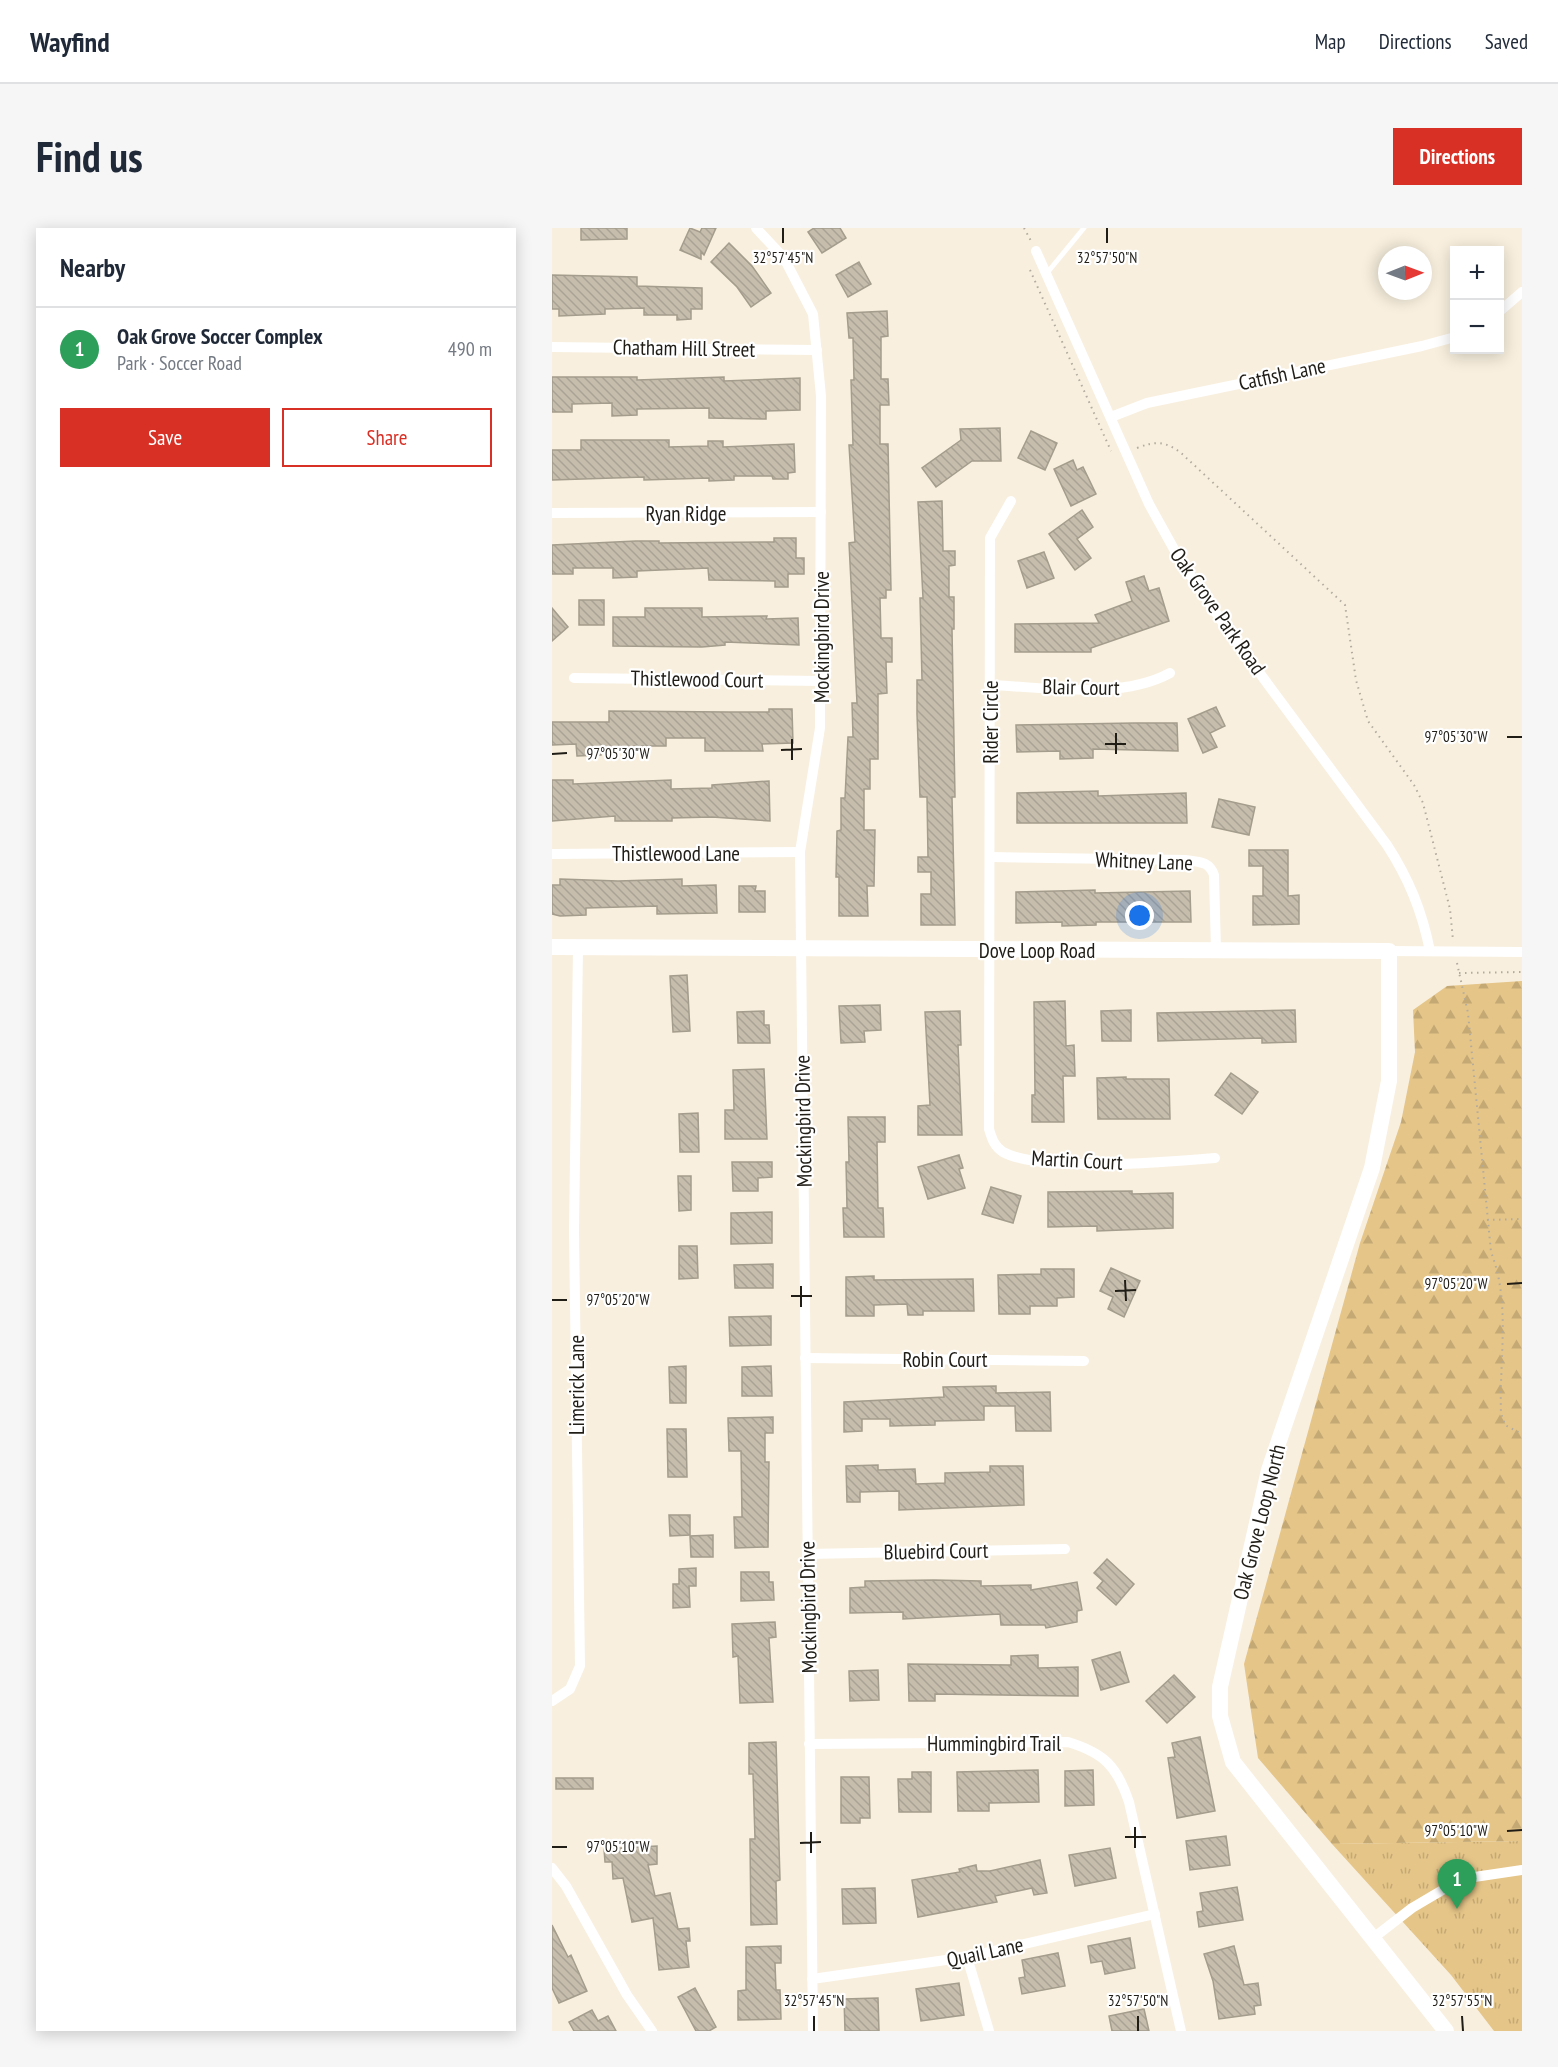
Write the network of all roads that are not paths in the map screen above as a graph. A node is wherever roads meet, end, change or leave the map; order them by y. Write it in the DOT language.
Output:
graph roads {
  1 [pos="1084,228"];
  2 [pos="759,229"];
  3 [pos="1036,251"];
  4 [pos="1047,273"];
  5 [pos="1522,292"];
  6 [pos="1504,308"];
  7 [pos="1450,338"];
  8 [pos="552,347"];
  9 [pos="817,350"];
  10 [pos="1111,417"];
  11 [pos="1011,501"];
  12 [pos="821,512"];
  13 [pos="552,513"];
  14 [pos="1170,673"];
  15 [pos="574,678"];
  16 [pos="820,681"];
  17 [pos="989,685"];
  18 [pos="800,852"];
  19 [pos="552,854"];
  20 [pos="991,857"];
  21 [pos="552,948"];
  22 [pos="578,948"];
  23 [pos="802,949"];
  24 [pos="988,949"];
  25 [pos="1216,950"];
  26 [pos="1389,951"];
  27 [pos="1430,951"];
  28 [pos="1522,952"];
  29 [pos="1215,1158"];
  30 [pos="805,1358"];
  31 [pos="1084,1361"];
  32 [pos="1065,1549"];
  33 [pos="807,1554"];
  34 [pos="552,1701"];
  35 [pos="809,1744"];
  36 [pos="552,1868"];
  37 [pos="1522,1870"];
  38 [pos="1155,1914"];
  39 [pos="1372,1939"];
  40 [pos="967,1958"];
  41 [pos="812,1979"];
  42 [pos="652,2031"];
  43 [pos="813,2031"];
  44 [pos="990,2031"];
  45 [pos="1181,2031"];
  46 [pos="1446,2031"];
  1 -- 4 [label="lane"];
  2 -- 9 [label="street, Mockingbird Drive"];
  3 -- 4 [label="street, Oak Grove Park Road"];
  4 -- 10 [label="street, Oak Grove Park Road"];
  5 -- 6 [label="street"];
  7 -- 10 [label="street, Catfish Lane"];
  8 -- 9 [label="street, Chatham Hill Street"];
  9 -- 12 [label="street, Mockingbird Drive"];
  10 -- 27 [label="street, Oak Grove Park Road"];
  11 -- 17 [label="street, Rider Circle"];
  12 -- 13 [label="street, Ryan Ridge"];
  12 -- 16 [label="street, Mockingbird Drive"];
  14 -- 17 [label="street, Blair Court"];
  15 -- 16 [label="street, Thistlewood Court"];
  16 -- 18 [label="street, Mockingbird Drive"];
  17 -- 20 [label="street, Rider Circle"];
  18 -- 19 [label="street, Thistlewood Lane"];
  18 -- 23 [label="street, Mockingbird Drive"];
  20 -- 24 [label="street, Rider Circle"];
  20 -- 25 [label="street, Whitney Lane"];
  21 -- 22 [label="street, Dove Loop Road"];
  22 -- 23 [label="street, Dove Loop Road"];
  22 -- 34 [label="street, Limerick Lane"];
  23 -- 24 [label="street, Dove Loop Road"];
  23 -- 30 [label="street, Mockingbird Drive"];
  24 -- 25 [label="street, Dove Loop Road"];
  24 -- 29 [label="street, Martin Court"];
  25 -- 26 [label="street, Dove Loop Road"];
  26 -- 27 [label="street, Dove Loop Road"];
  26 -- 39 [label="street, Oak Grove Loop North"];
  27 -- 28 [label="street, Dove Loop Road"];
  30 -- 31 [label="street, Robin Court"];
  30 -- 33 [label="street, Mockingbird Drive"];
  32 -- 33 [label="street, Bluebird Court"];
  33 -- 35 [label="street, Mockingbird Drive"];
  35 -- 38 [label="street, Hummingbird Trail"];
  35 -- 41 [label="street, Mockingbird Drive"];
  36 -- 42 [label="street"];
  37 -- 39 [label="street"];
  38 -- 40 [label="street, Quail Lane"];
  38 -- 45 [label="street, Hummingbird Trail"];
  39 -- 46 [label="street, Oak Grove Loop North"];
  40 -- 41 [label="street, Quail Lane"];
  40 -- 44 [label="street"];
  41 -- 43 [label="street, Mockingbird Drive"];
}
